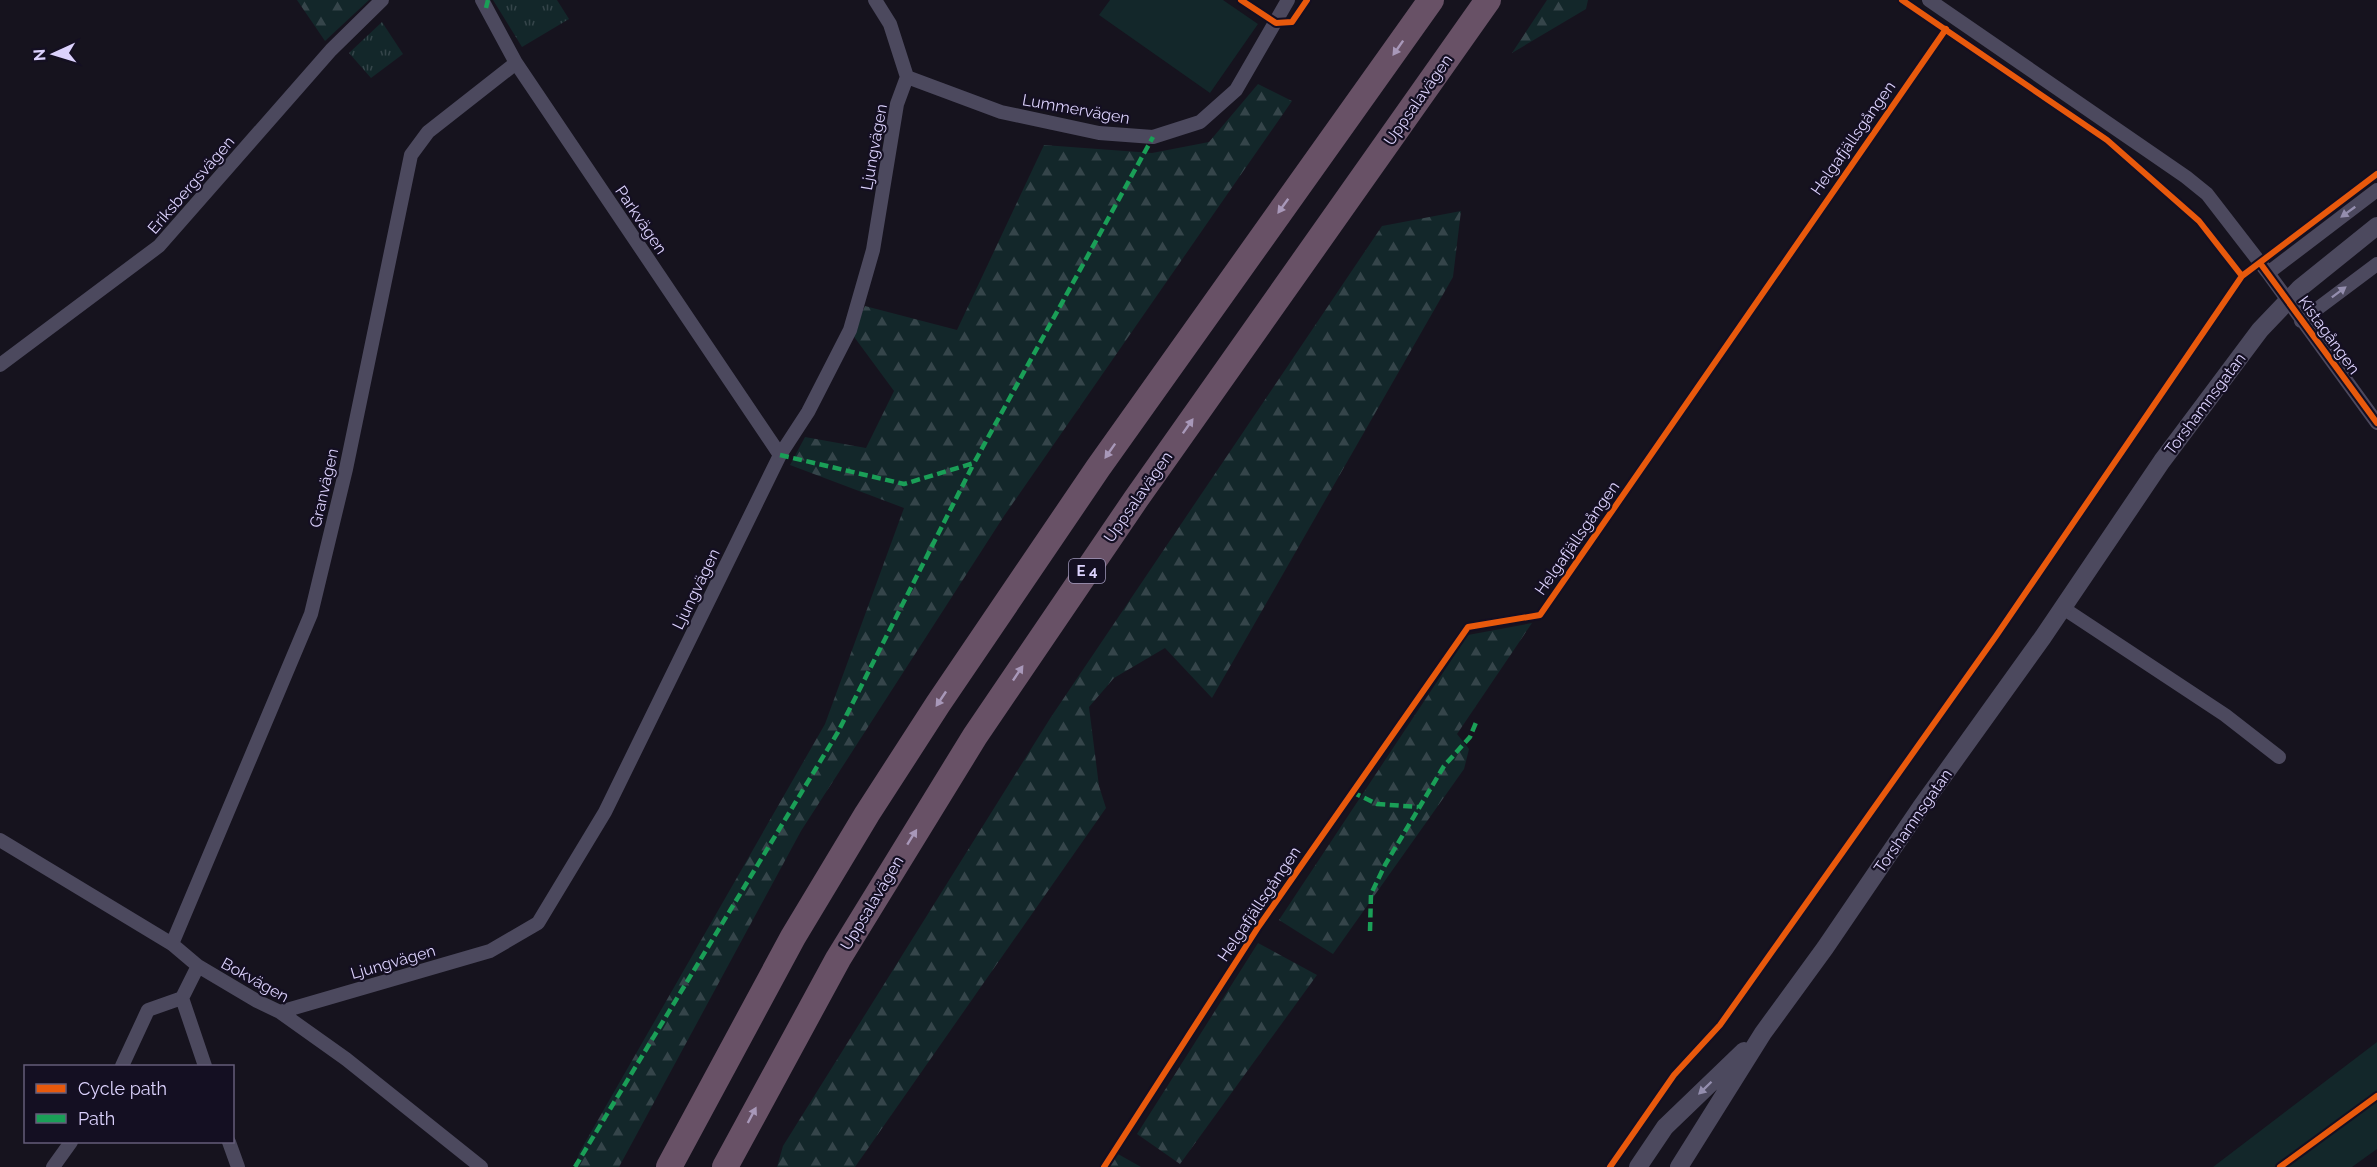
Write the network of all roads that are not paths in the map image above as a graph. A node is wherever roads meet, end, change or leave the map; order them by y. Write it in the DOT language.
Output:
graph roads {
  1 [pos="382,0"];
  2 [pos="482,0"];
  3 [pos="875,0"];
  4 [pos="1288,0"];
  5 [pos="1431,0"];
  6 [pos="1488,0"];
  7 [pos="1929,0"];
  8 [pos="516,63"];
  9 [pos="907,77"];
  10 [pos="2377,190"];
  11 [pos="2377,226"];
  12 [pos="2377,264"];
  13 [pos="2268,273"];
  14 [pos="2301,321"];
  15 [pos="0,365"];
  16 [pos="2377,423"];
  17 [pos="780,455"];
  18 [pos="2062,608"];
  19 [pos="2279,757"];
  20 [pos="0,840"];
  21 [pos="171,944"];
  22 [pos="198,966"];
  23 [pos="182,998"];
  24 [pos="280,1012"];
  25 [pos="1763,1033"];
  26 [pos="122,1065"];
  27 [pos="205,1065"];
  28 [pos="70,1143"];
  29 [pos="230,1143"];
  30 [pos="53,1167"];
  31 [pos="238,1167"];
  32 [pos="481,1167"];
  33 [pos="669,1167"];
  34 [pos="725,1167"];
  35 [pos="1638,1167"];
  36 [pos="1679,1167"];
  1 -- 15 [label="street, Eriksbergsvägen"];
  2 -- 8 [label="street, Parkvägen"];
  3 -- 9 [label="street"];
  4 -- 9 [label="street, Lummervägen"];
  5 -- 33 [label="highway, one-way"];
  34 -- 6 [label="highway, Uppsalavägen / E 4, one-way"];
  7 -- 13 [label="street, Kistagången"];
  8 -- 17 [label="street, Parkvägen"];
  8 -- 21 [label="street, Granvägen"];
  9 -- 17 [label="street, Ljungvägen"];
  10 -- 13 [label="street, one-way"];
  11 -- 18 [label="street, Torshamnsgatan"];
  14 -- 12 [label="street, one-way"];
  13 -- 14 [label="street, Kistagången"];
  14 -- 16 [label="street, Kistagången"];
  17 -- 24 [label="street, Ljungvägen"];
  18 -- 19 [label="street"];
  18 -- 25 [label="street, Torshamnsgatan"];
  20 -- 21 [label="street, Bokvägen"];
  21 -- 22 [label="street, Bokvägen"];
  22 -- 23 [label="street"];
  22 -- 24 [label="street, Bokvägen"];
  23 -- 26 [label="street"];
  23 -- 27 [label="street"];
  24 -- 32 [label="street, Bokvägen"];
  25 -- 35 [label="street, Torshamnsgatan, one-way"];
  25 -- 36 [label="street, Torshamnsgatan"];
  28 -- 30 [label="street"];
  29 -- 31 [label="street"];
}
